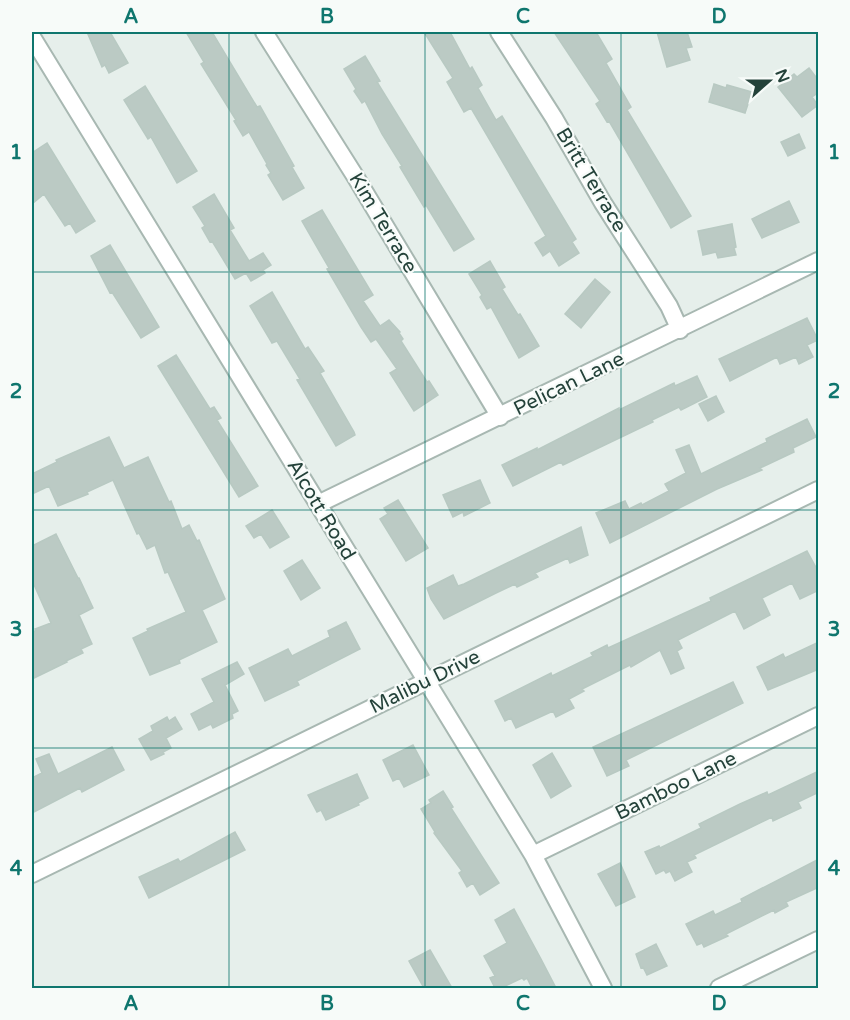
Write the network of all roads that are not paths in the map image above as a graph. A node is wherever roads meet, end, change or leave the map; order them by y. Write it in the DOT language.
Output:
graph roads {
  1 [pos="264,32"];
  2 [pos="499,32"];
  3 [pos="32,37"];
  4 [pos="819,261"];
  5 [pos="680,330"];
  6 [pos="500,417"];
  7 [pos="819,490"];
  8 [pos="318,504"];
  9 [pos="426,681"];
  10 [pos="819,716"];
  11 [pos="533,855"];
  12 [pos="32,874"];
  13 [pos="819,940"];
  14 [pos="603,988"];
  15 [pos="719,988"];
  1 -- 6 [label="street, Kim Terrace"];
  2 -- 5 [label="street, Britt Terrace"];
  3 -- 8 [label="street, Alcott Road"];
  4 -- 5 [label="street, Pelican Lane"];
  5 -- 6 [label="street, Pelican Lane"];
  6 -- 8 [label="street, Pelican Lane"];
  7 -- 9 [label="street, Malibu Drive"];
  8 -- 9 [label="street, Alcott Road"];
  9 -- 11 [label="street, Alcott Road"];
  9 -- 12 [label="street, Malibu Drive"];
  10 -- 11 [label="street, Bamboo Lane"];
  11 -- 14 [label="street, Alcott Road"];
  13 -- 15 [label="street"];
}
